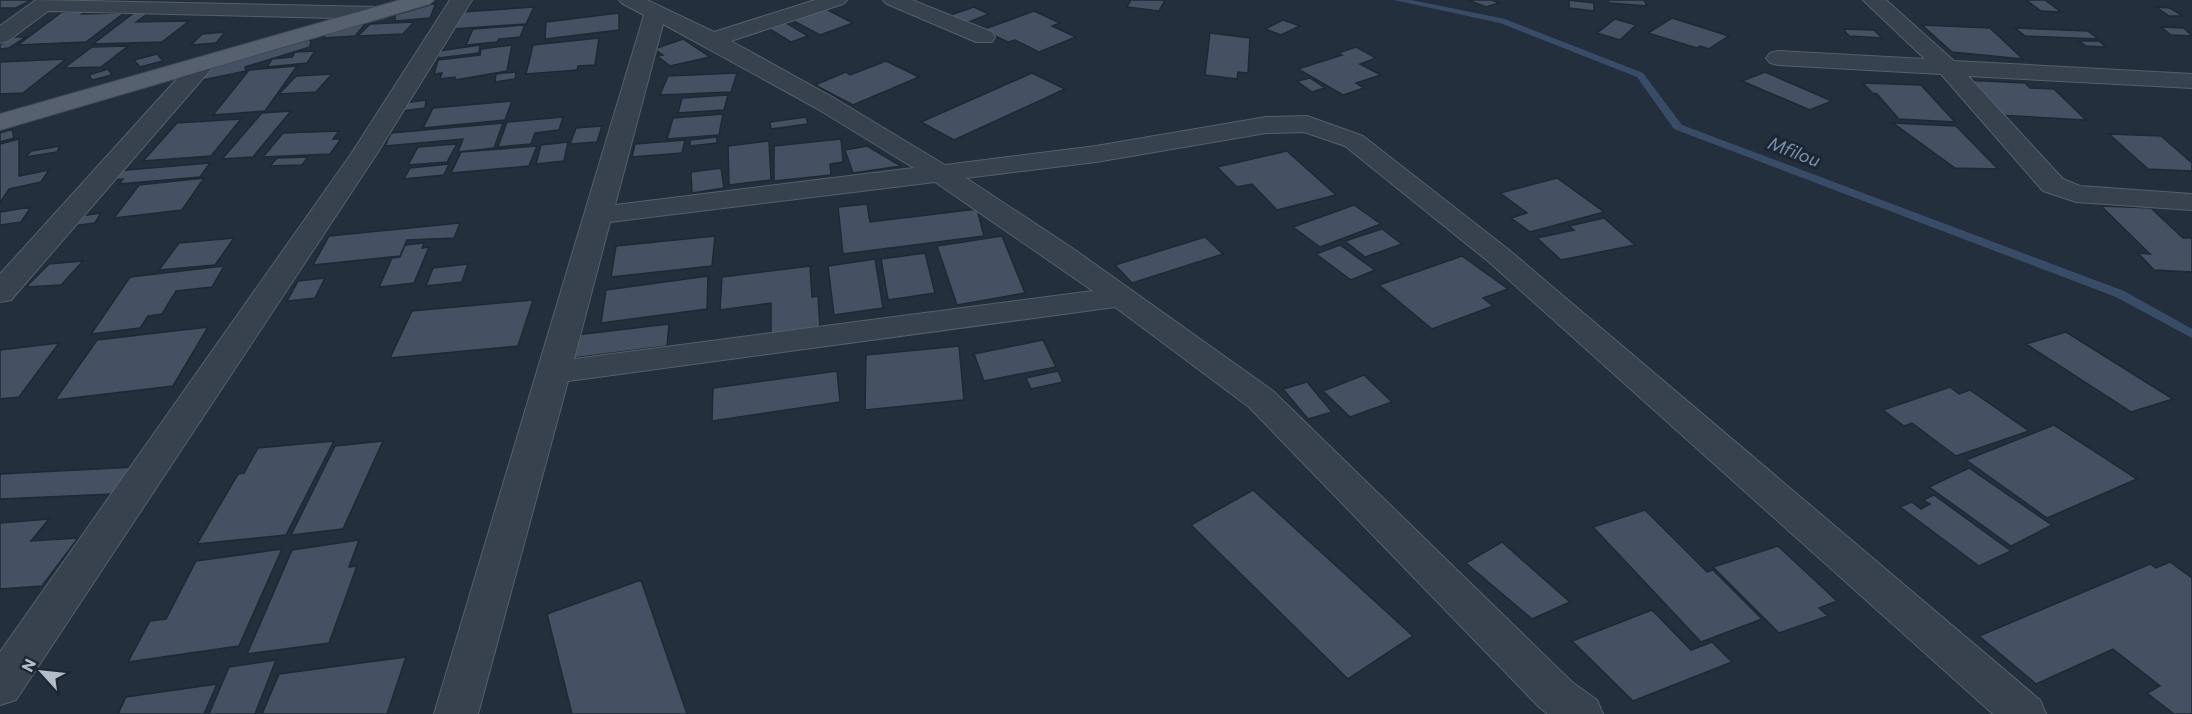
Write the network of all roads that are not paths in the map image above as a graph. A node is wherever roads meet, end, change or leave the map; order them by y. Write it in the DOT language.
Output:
graph roads {
  1 [pos="423,0"];
  2 [pos="460,0"];
  3 [pos="836,0"];
  4 [pos="894,0"];
  5 [pos="1874,0"];
  6 [pos="47,2"];
  7 [pos="642,7"];
  8 [pos="376,13"];
  9 [pos="0,19"];
  10 [pos="23,20"];
  11 [pos="0,36"];
  12 [pos="984,37"];
  13 [pos="712,40"];
  14 [pos="1778,58"];
  15 [pos="203,64"];
  16 [pos="1949,69"];
  17 [pos="2192,81"];
  18 [pos="0,122"];
  19 [pos="940,172"];
  20 [pos="2192,202"];
  21 [pos="599,215"];
  22 [pos="0,293"];
  23 [pos="1121,297"];
  24 [pos="554,372"];
  25 [pos="0,687"];
  26 [pos="456,714"];
  27 [pos="1581,714"];
  28 [pos="2024,714"];
  1 -- 8 [label="main road"];
  2 -- 25 [label="street"];
  3 -- 13 [label="street"];
  4 -- 12 [label="street"];
  5 -- 16 [label="street"];
  6 -- 8 [label="street"];
  6 -- 10 [label="street"];
  7 -- 13 [label="street"];
  7 -- 21 [label="street"];
  8 -- 15 [label="main road"];
  9 -- 10 [label="street"];
  10 -- 11 [label="street"];
  13 -- 19 [label="street"];
  14 -- 16 [label="street"];
  15 -- 18 [label="main road"];
  15 -- 22 [label="street"];
  16 -- 17 [label="street"];
  16 -- 20 [label="street"];
  19 -- 21 [label="street"];
  19 -- 23 [label="street"];
  19 -- 28 [label="street"];
  21 -- 24 [label="street"];
  23 -- 24 [label="street"];
  23 -- 27 [label="street"];
  24 -- 26 [label="street"];
}
